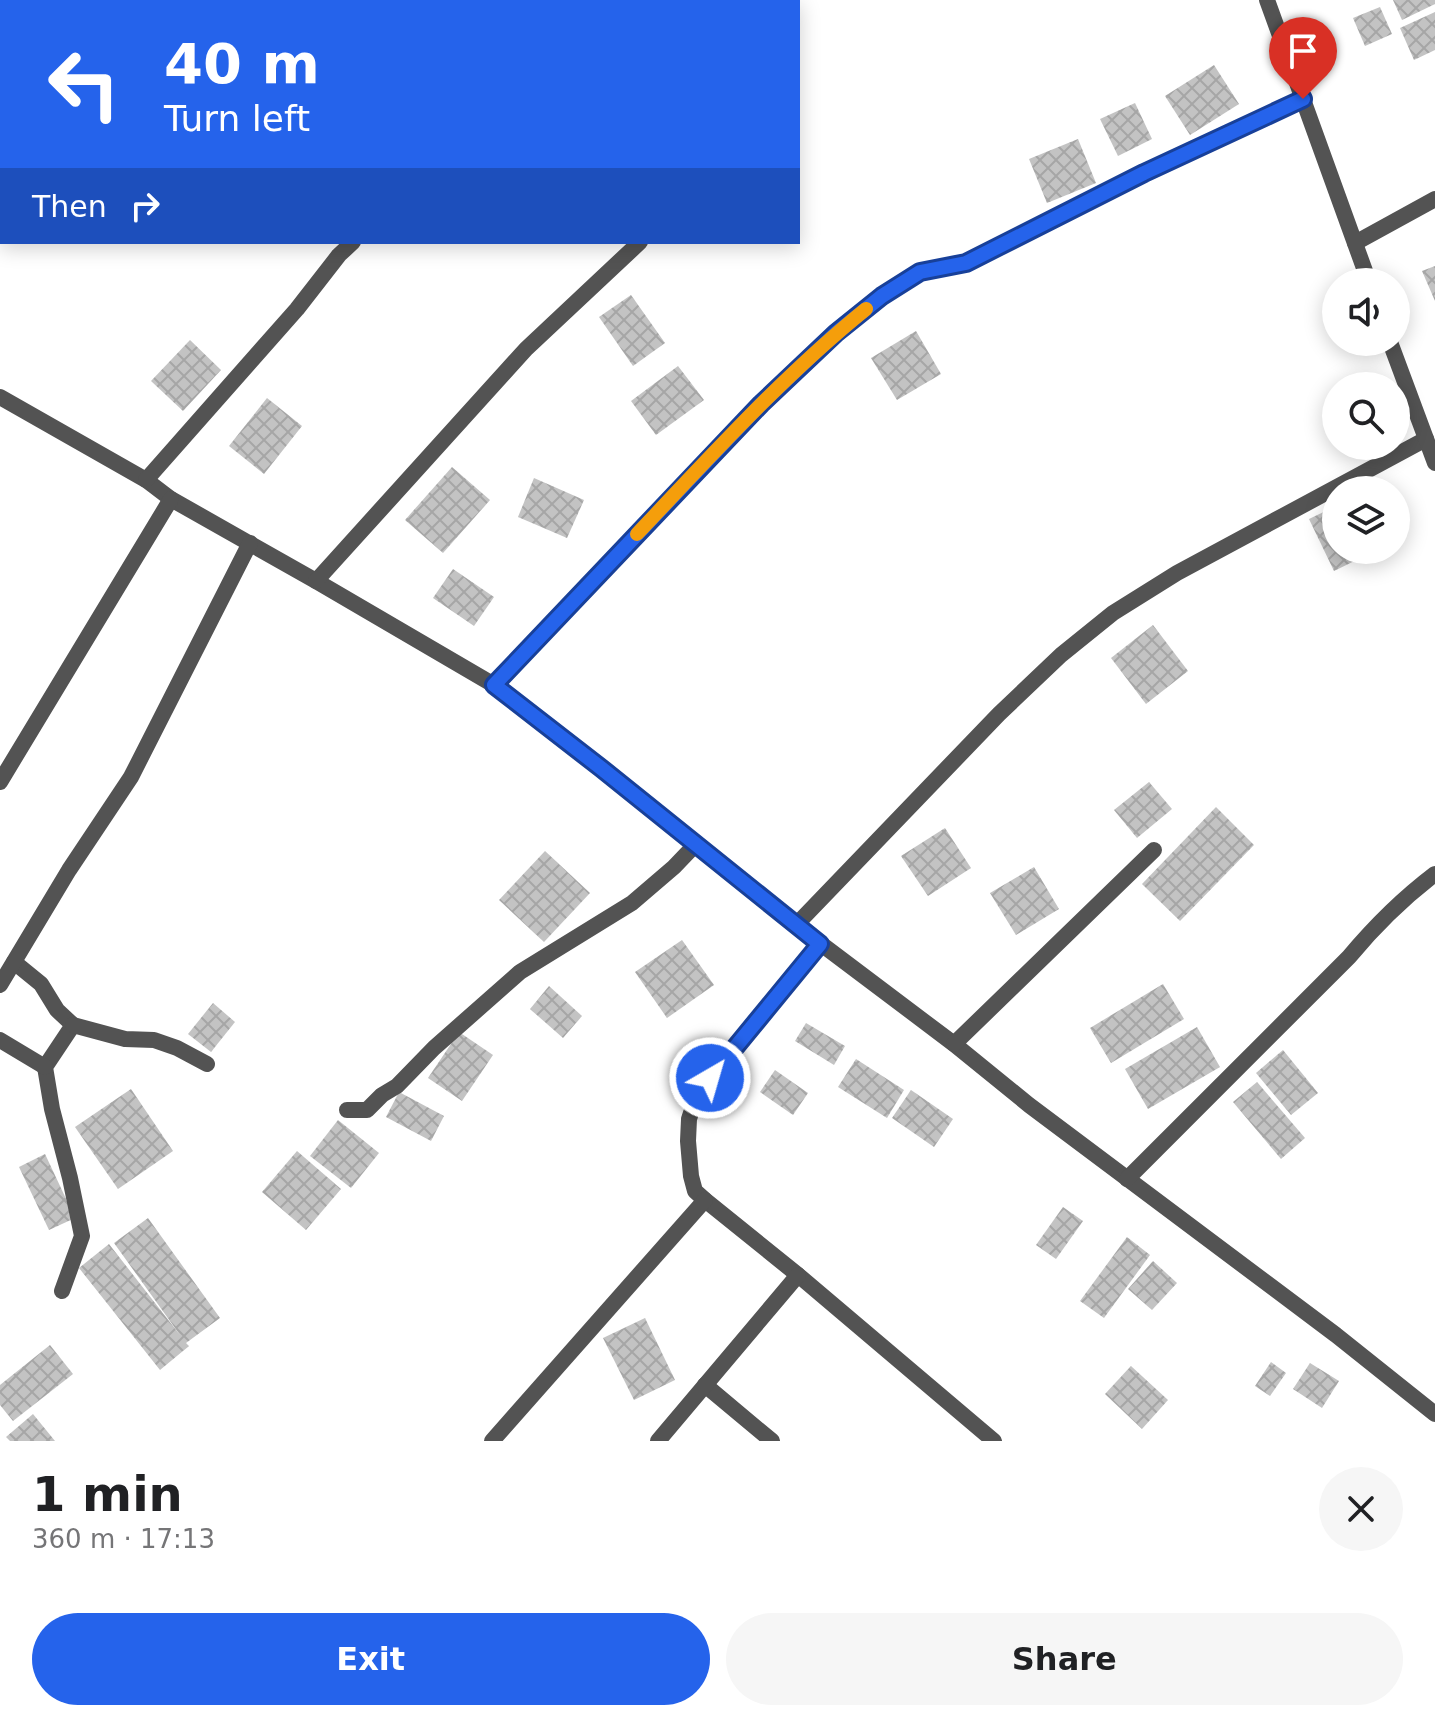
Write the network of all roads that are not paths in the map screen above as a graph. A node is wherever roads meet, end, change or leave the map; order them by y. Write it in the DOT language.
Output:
graph roads {
  1 [pos="1267,0"];
  2 [pos="1303,99"];
  3 [pos="1435,199"];
  4 [pos="1355,243"];
  5 [pos="351,244"];
  6 [pos="638,244"];
  7 [pos="1364,268"];
  8 [pos="1395,356"];
  9 [pos="0,397"];
  10 [pos="1426,439"];
  11 [pos="1435,463"];
  12 [pos="146,480"];
  13 [pos="171,499"];
  14 [pos="250,543"];
  15 [pos="316,581"];
  16 [pos="494,685"];
  17 [pos="0,782"];
  18 [pos="696,844"];
  19 [pos="1154,850"];
  20 [pos="1435,874"];
  21 [pos="796,925"];
  22 [pos="820,944"];
  23 [pos="14,962"];
  24 [pos="0,985"];
  25 [pos="73,1025"];
  26 [pos="0,1040"];
  27 [pos="954,1044"];
  28 [pos="207,1064"];
  29 [pos="45,1067"];
  30 [pos="347,1110"];
  31 [pos="1127,1179"];
  32 [pos="705,1200"];
  33 [pos="798,1275"];
  34 [pos="62,1291"];
  35 [pos="705,1385"];
  36 [pos="1435,1414"];
  37 [pos="492,1441"];
  38 [pos="658,1441"];
  39 [pos="772,1441"];
  40 [pos="994,1441"];
  1 -- 2 [label="street"];
  2 -- 4 [label="street"];
  2 -- 16 [label="street"];
  3 -- 4 [label="street"];
  4 -- 7 [label="street"];
  5 -- 12 [label="street"];
  6 -- 15 [label="street"];
  8 -- 10 [label="street"];
  9 -- 12 [label="street"];
  10 -- 11 [label="street"];
  10 -- 21 [label="street"];
  12 -- 13 [label="street"];
  13 -- 14 [label="street"];
  13 -- 17 [label="street"];
  14 -- 15 [label="street"];
  14 -- 23 [label="street"];
  15 -- 16 [label="street"];
  16 -- 18 [label="street"];
  18 -- 21 [label="street"];
  18 -- 30 [label="street"];
  19 -- 27 [label="street"];
  20 -- 31 [label="street"];
  21 -- 22 [label="street"];
  22 -- 27 [label="street"];
  22 -- 32 [label="street"];
  23 -- 24 [label="street"];
  23 -- 25 [label="street"];
  25 -- 28 [label="street"];
  25 -- 29 [label="street"];
  26 -- 29 [label="street"];
  27 -- 31 [label="street"];
  29 -- 34 [label="street"];
  31 -- 36 [label="street"];
  32 -- 33 [label="street"];
  32 -- 37 [label="street"];
  33 -- 35 [label="street"];
  33 -- 40 [label="street"];
  35 -- 38 [label="street"];
  35 -- 39 [label="street"];
}
